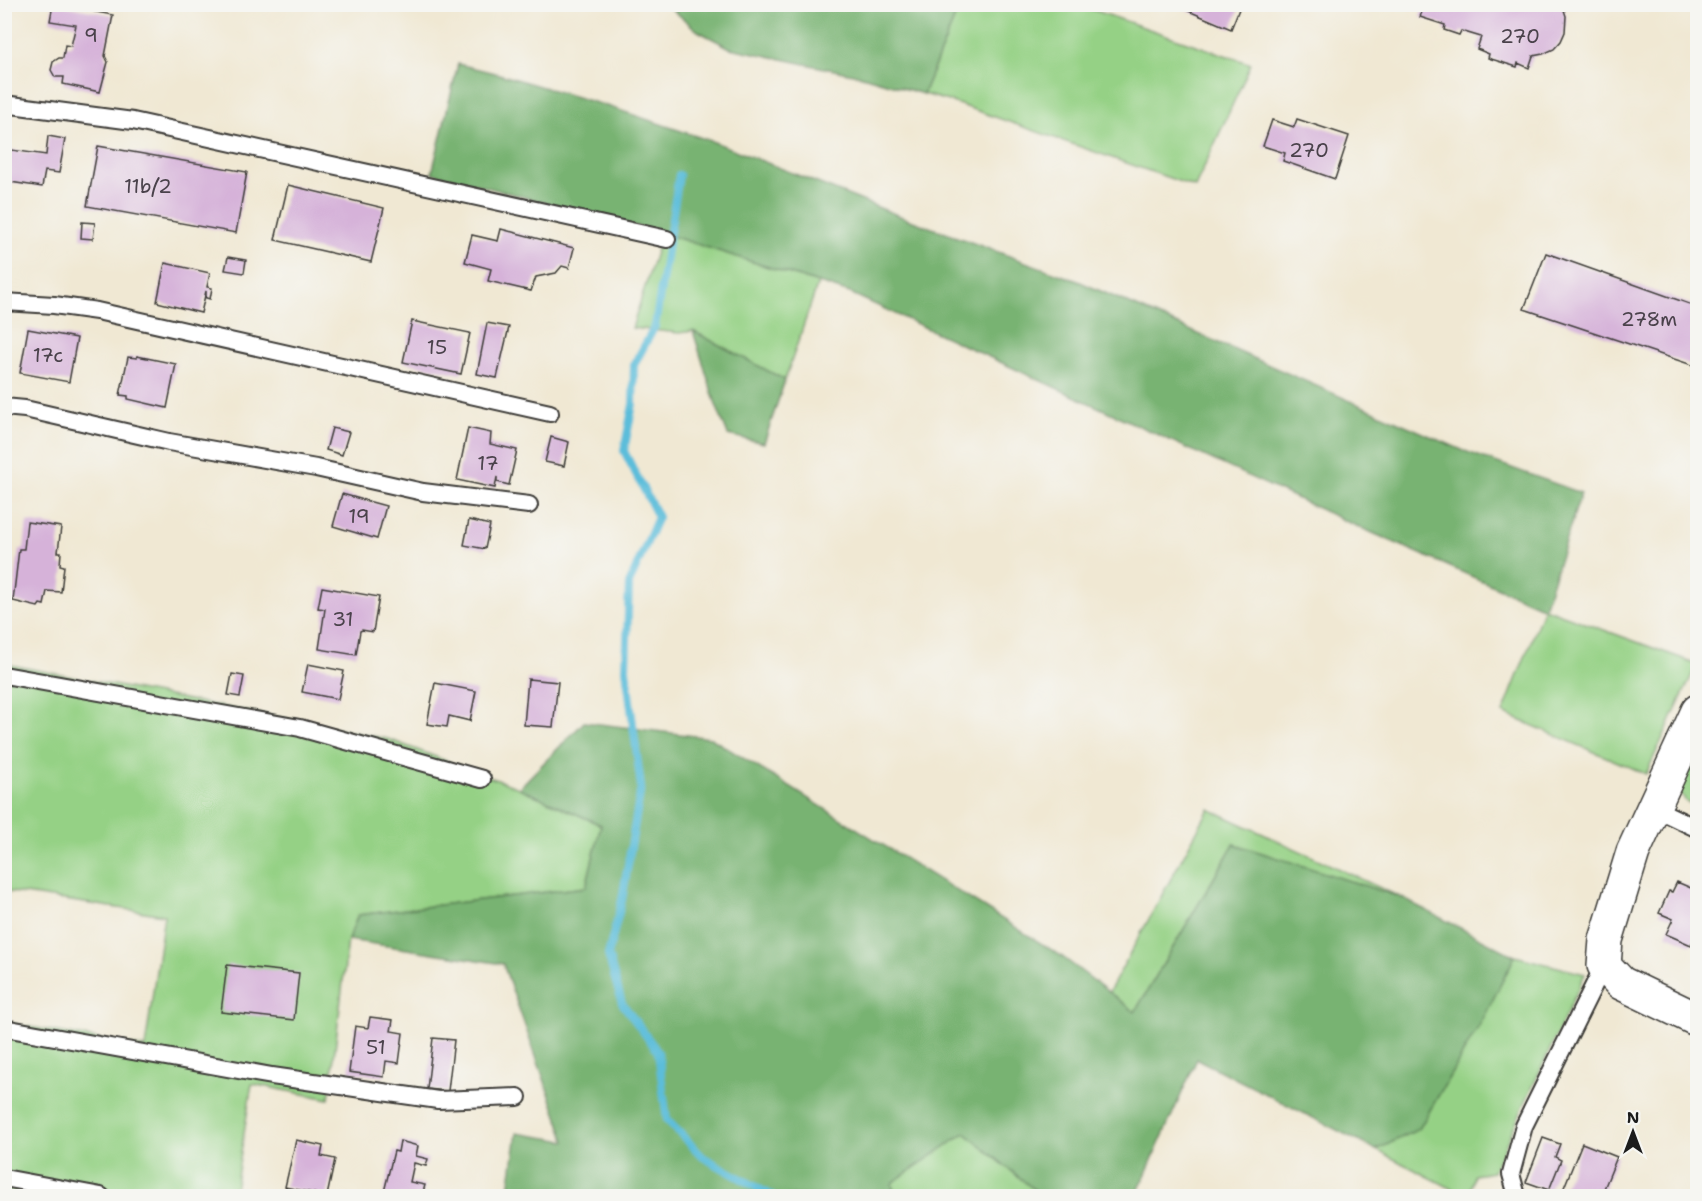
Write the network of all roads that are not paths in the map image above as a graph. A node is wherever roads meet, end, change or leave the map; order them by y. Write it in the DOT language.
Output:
graph roads {
  1 [pos="4,104"];
  2 [pos="667,238"];
  3 [pos="4,302"];
  4 [pos="4,407"];
  5 [pos="550,413"];
  6 [pos="528,505"];
  7 [pos="4,675"];
  8 [pos="1698,711"];
  9 [pos="482,779"];
  10 [pos="1654,808"];
  11 [pos="1698,829"];
  12 [pos="1604,966"];
  13 [pos="1698,1020"];
  14 [pos="4,1028"];
  15 [pos="518,1097"];
  16 [pos="4,1178"];
  17 [pos="4,1187"];
  18 [pos="54,1197"];
  19 [pos="101,1197"];
  20 [pos="1517,1197"];
  1 -- 2 [label="lane"];
  3 -- 5 [label="lane"];
  4 -- 6 [label="lane"];
  7 -- 9 [label="lane"];
  8 -- 10 [label="street"];
  10 -- 11 [label="lane"];
  10 -- 12 [label="street"];
  12 -- 13 [label="street"];
  12 -- 20 [label="lane"];
  14 -- 15 [label="lane"];
  16 -- 19 [label="lane"];
  17 -- 18 [label="lane"];
}
